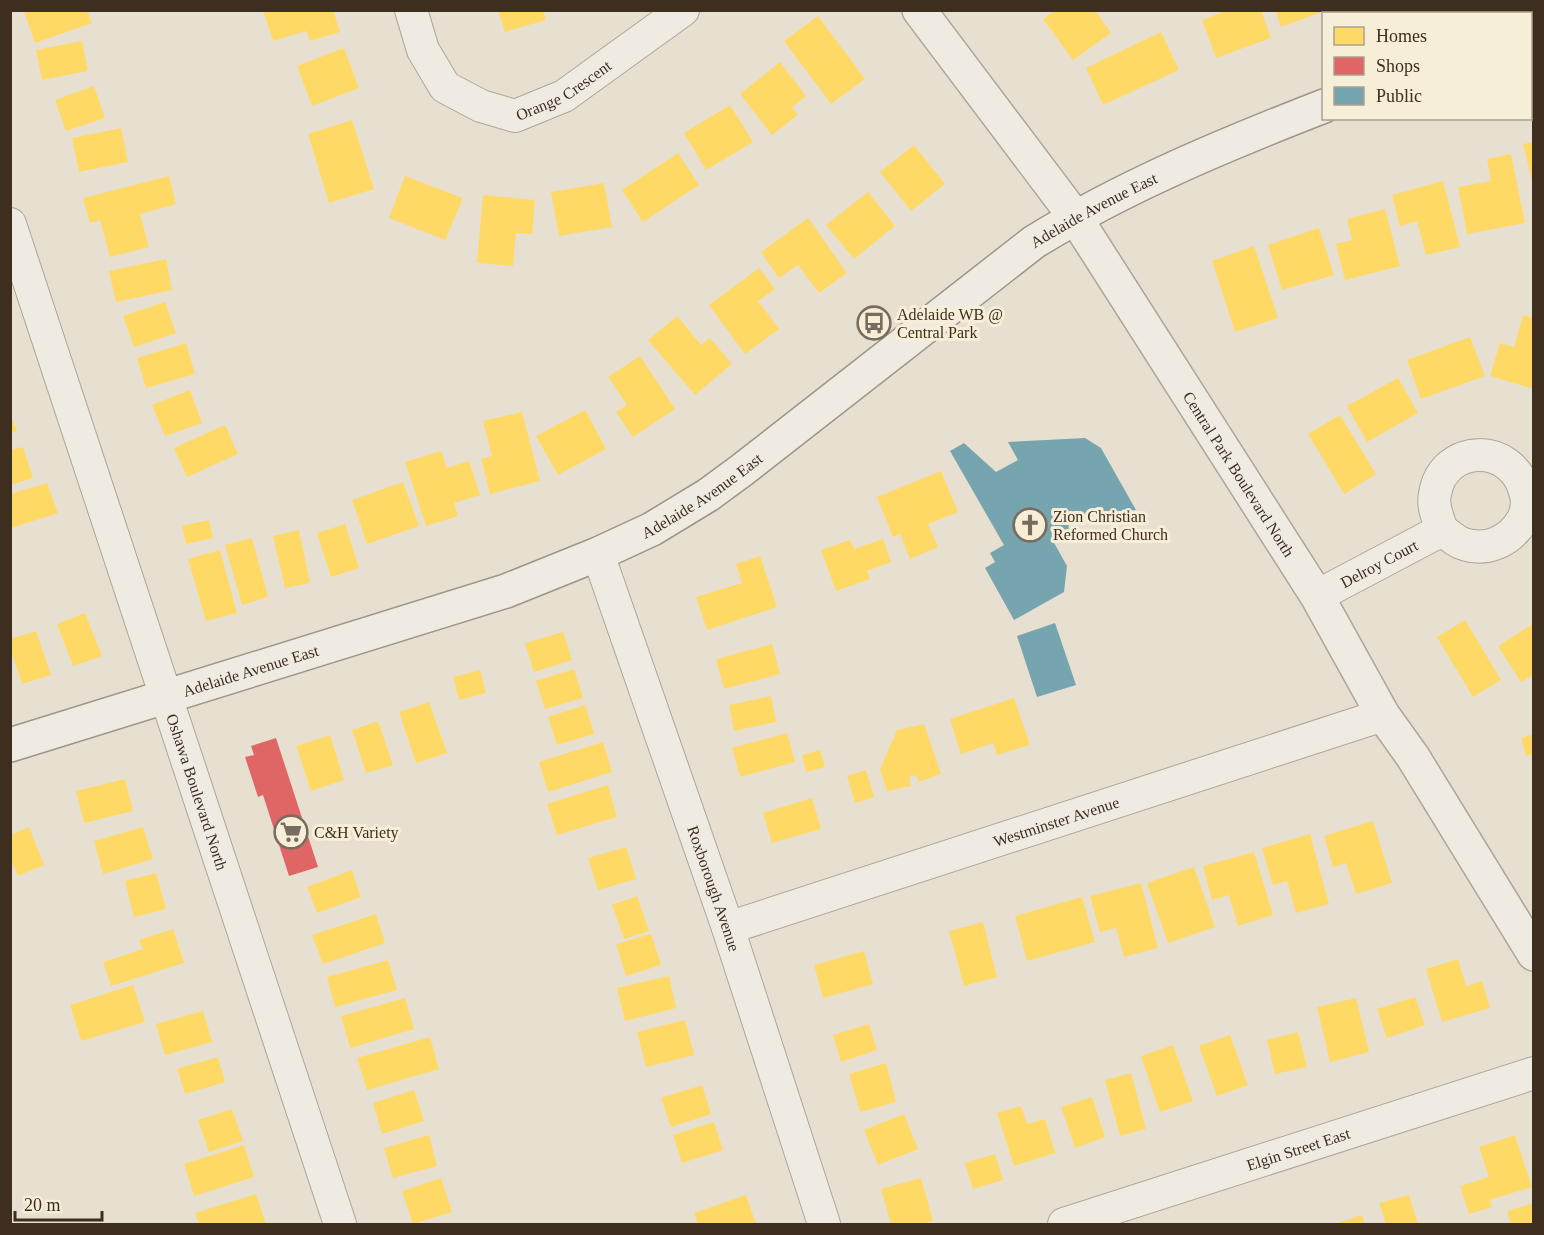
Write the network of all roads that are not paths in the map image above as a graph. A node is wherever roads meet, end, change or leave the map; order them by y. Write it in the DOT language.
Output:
graph roads {
  1 [pos="411,10"];
  2 [pos="683,10"];
  3 [pos="919,10"];
  4 [pos="1322,106"];
  5 [pos="1075,217"];
  6 [pos="10,224"];
  7 [pos="1442,530"];
  8 [pos="598,554"];
  9 [pos="1317,596"];
  10 [pos="167,695"];
  11 [pos="1383,715"];
  12 [pos="10,746"];
  13 [pos="728,928"];
  14 [pos="1533,954"];
  15 [pos="1533,1073"];
  16 [pos="340,1224"];
  17 [pos="825,1224"];
  18 [pos="1064,1224"];
  1 -- 2 [label="street, Orange Crescent"];
  3 -- 5 [label="main road, Central Park Boulevard North"];
  4 -- 5 [label="main road, Adelaide Avenue East"];
  5 -- 8 [label="main road, Adelaide Avenue East"];
  5 -- 9 [label="main road, Central Park Boulevard North"];
  6 -- 10 [label="street, Oshawa Boulevard North"];
  7 -- 9 [label="street, Delroy Court"];
  8 -- 10 [label="main road, Adelaide Avenue East"];
  8 -- 13 [label="street, Roxborough Avenue"];
  9 -- 11 [label="main road, Central Park Boulevard North"];
  10 -- 12 [label="main road, Adelaide Avenue East"];
  10 -- 16 [label="street, Oshawa Boulevard North"];
  11 -- 13 [label="street, Westminster Avenue"];
  11 -- 14 [label="main road, Central Park Boulevard North"];
  13 -- 17 [label="street, Roxborough Avenue"];
  15 -- 18 [label="street, Elgin Street East"];
}
